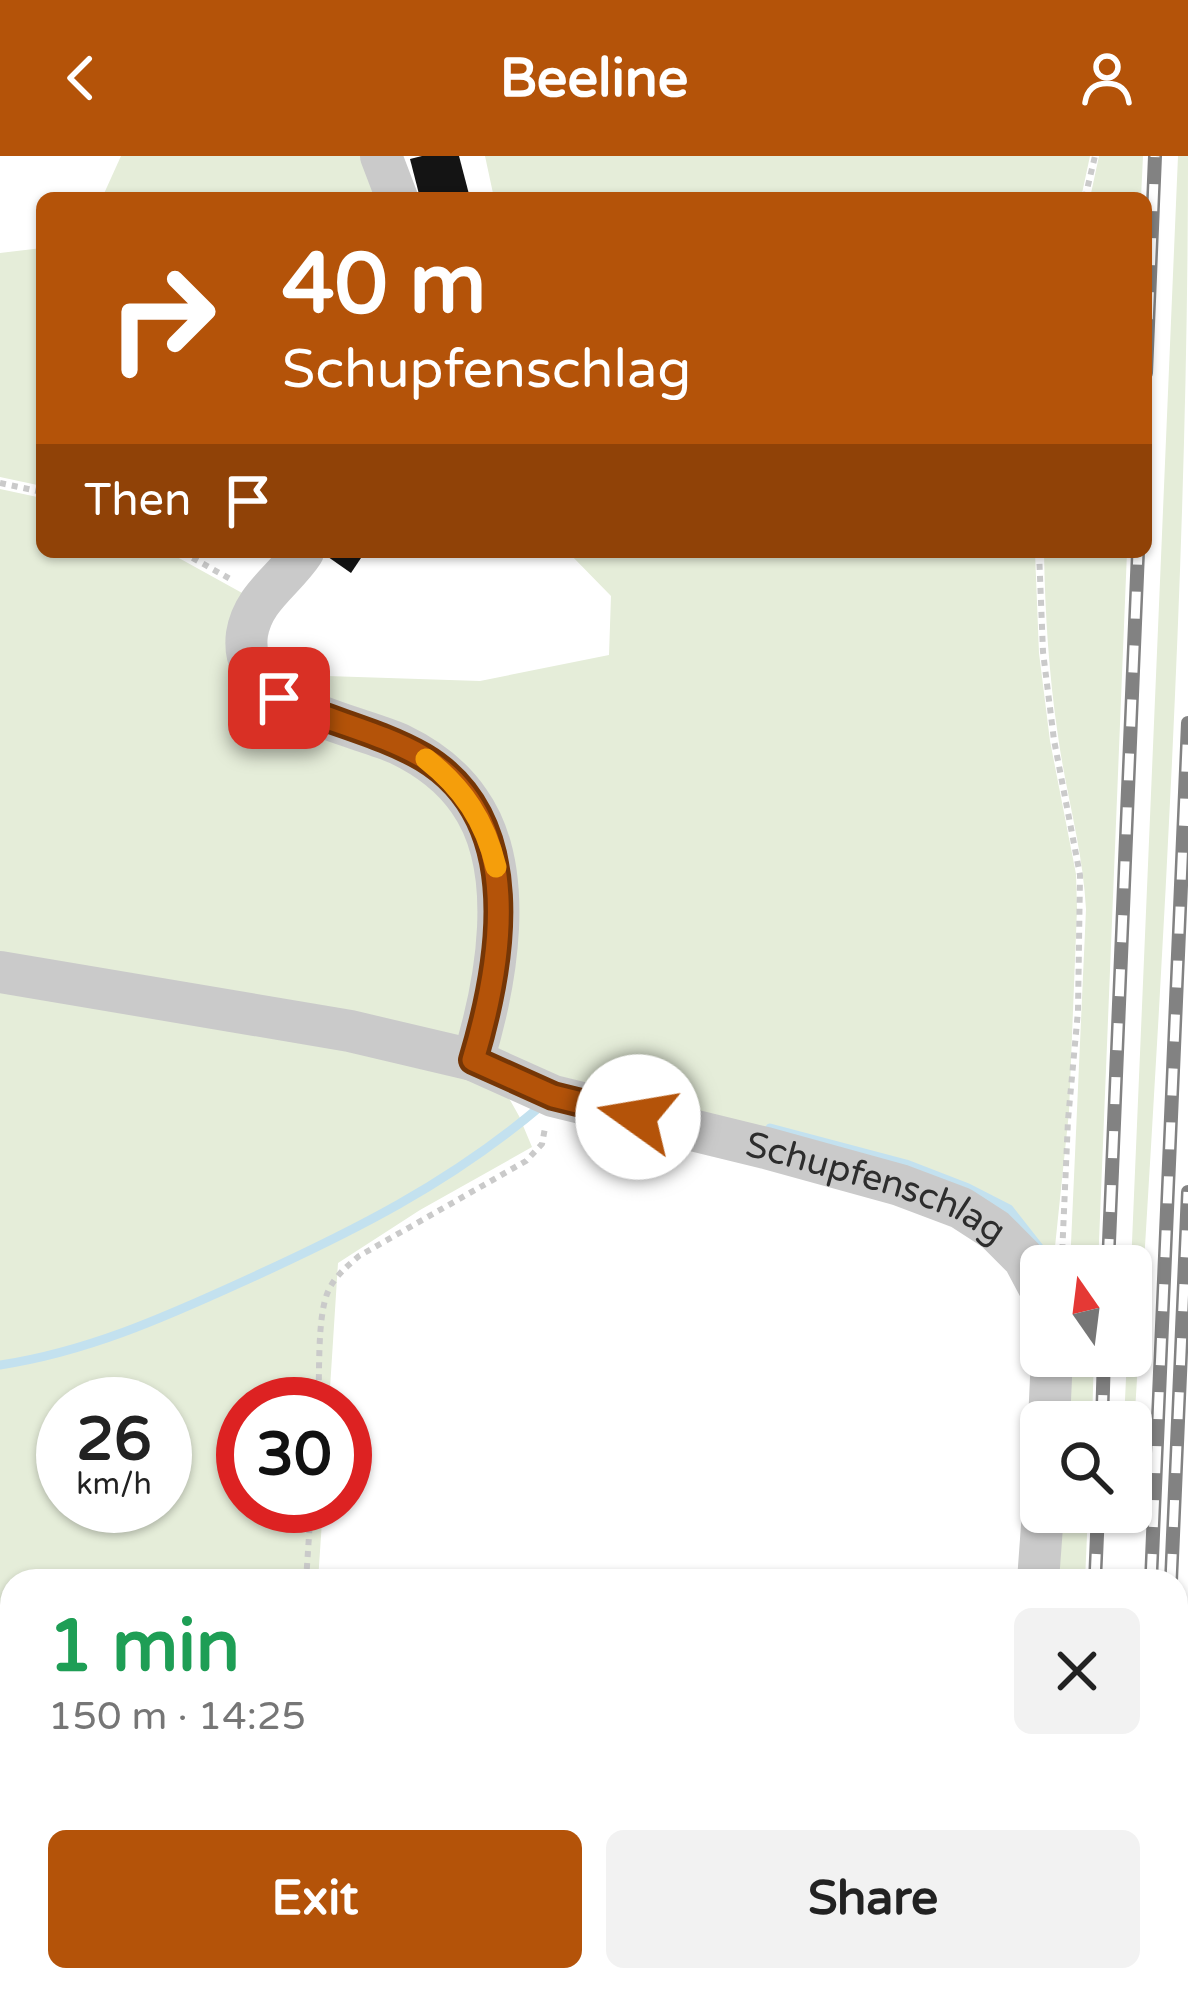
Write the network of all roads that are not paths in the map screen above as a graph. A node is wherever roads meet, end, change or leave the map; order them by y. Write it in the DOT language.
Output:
graph roads {
  1 [pos="381,156"];
  2 [pos="395,192"];
  3 [pos="299,558"];
  4 [pos="0,972"];
  5 [pos="473,1060"];
  6 [pos="1020,1254"];
  7 [pos="1041,1533"];
  8 [pos="1039,1569"];
  1 -- 2 [label="street"];
  3 -- 5 [label="street"];
  4 -- 5 [label="street, Schupfenschlag"];
  5 -- 6 [label="street, Schupfenschlag"];
  7 -- 8 [label="street"];
}
